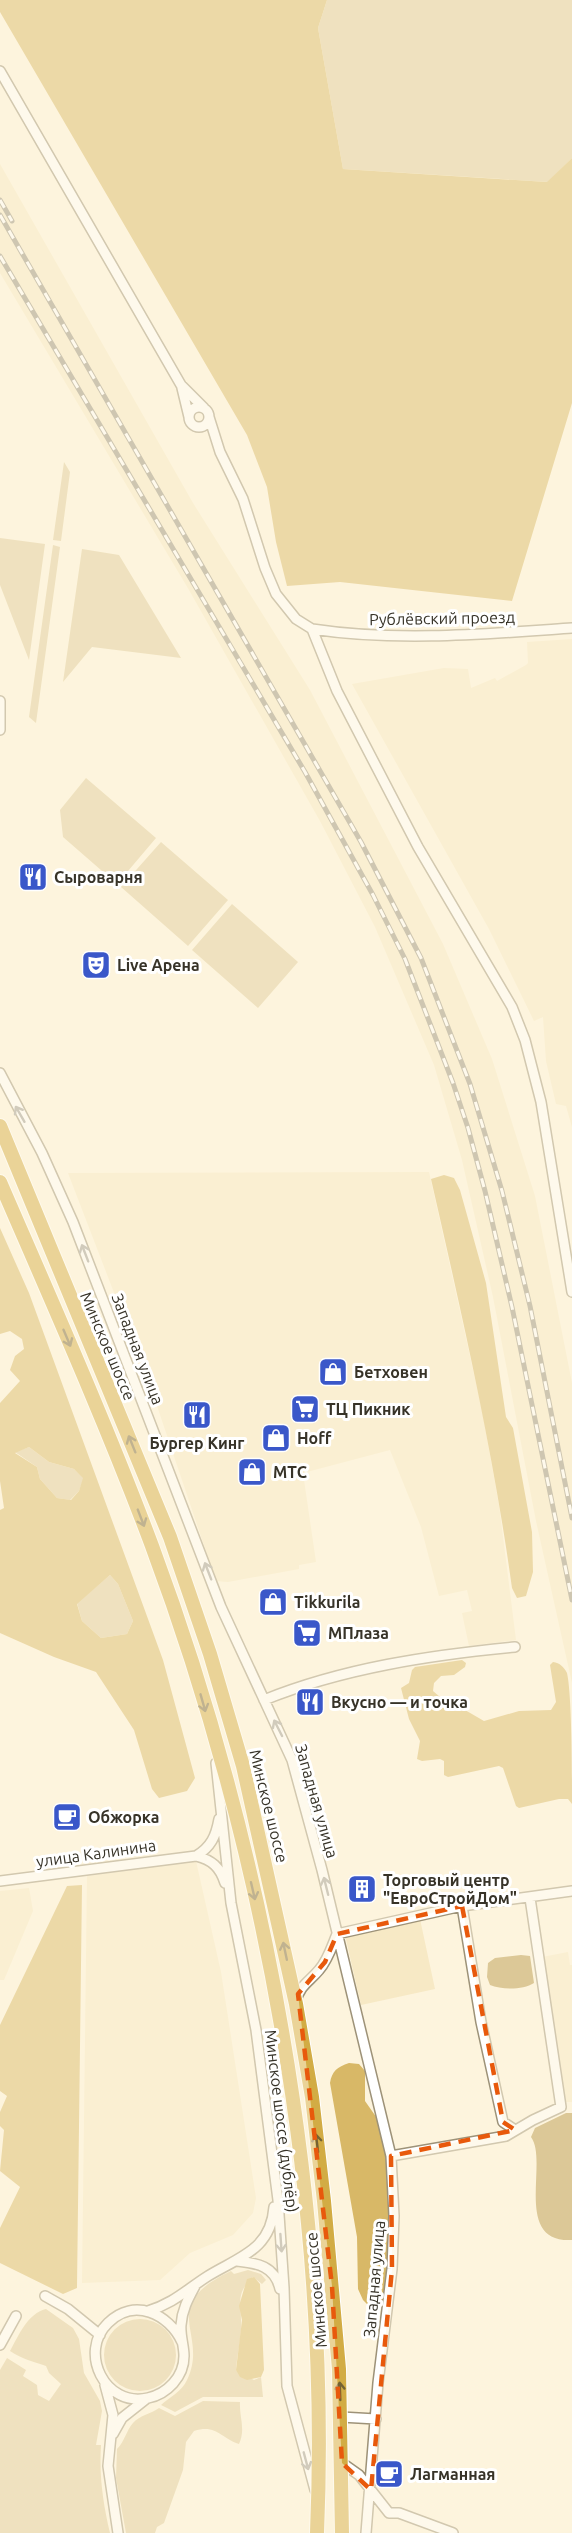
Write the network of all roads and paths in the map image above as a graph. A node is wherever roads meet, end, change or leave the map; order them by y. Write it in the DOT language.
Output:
graph roads {
  1 [pos="0,72"];
  2 [pos="181,385"];
  3 [pos="207,412"];
  4 [pos="191,421"];
  5 [pos="220,452"];
  6 [pos="312,628"];
  7 [pos="572,628"];
  8 [pos="0,701"];
  9 [pos="0,730"];
  10 [pos="0,1073"];
  11 [pos="0,1126"];
  12 [pos="0,1182"];
  13 [pos="572,1292"];
  14 [pos="515,1647"];
  15 [pos="264,1700"];
  16 [pos="214,1740"];
  17 [pos="221,1808"];
  18 [pos="196,1856"];
  19 [pos="0,1881"];
  20 [pos="572,1891"];
  21 [pos="530,1898"];
  22 [pos="231,1903"];
  23 [pos="462,1906"];
  24 [pos="337,1934"];
  25 [pos="296,2004"];
  26 [pos="515,2130"];
  27 [pos="391,2156"];
  28 [pos="276,2187"];
  29 [pos="237,2261"];
  30 [pos="195,2286"];
  31 [pos="45,2296"];
  32 [pos="283,2300"];
  33 [pos="148,2311"];
  34 [pos="16,2316"];
  35 [pos="100,2335"];
  36 [pos="182,2342"];
  37 [pos="0,2345"];
  38 [pos="105,2383"];
  39 [pos="147,2399"];
  40 [pos="341,2417"];
  41 [pos="376,2419"];
  42 [pos="110,2439"];
  43 [pos="342,2463"];
  44 [pos="371,2490"];
  45 [pos="319,2504"];
  46 [pos="117,2533"];
  47 [pos="318,2533"];
  48 [pos="342,2533"];
  49 [pos="366,2533"];
  50 [pos="453,2533"];
  1 -- 2 [label="street"];
  2 -- 3 [label="street"];
  2 -- 4 [label="street"];
  3 -- 4 [label="street"];
  3 -- 4 [label="street"];
  3 -- 5 [label="street"];
  4 -- 5 [label="street"];
  5 -- 6 [label="street"];
  6 -- 7 [label="street, Рублёвский проезд"];
  6 -- 13 [label="street"];
  8 -- 9 [label="street"];
  15 -- 10 [label="street, Западная улица, one-way"];
  25 -- 11 [label="highway, Минское шоссе, one-way"];
  12 -- 16 [label="highway, Минское шоссе, one-way"];
  14 -- 15 [label="street"];
  24 -- 15 [label="street, Западная улица, one-way"];
  16 -- 17 [label="street, Минское шоссе (дублёр)"];
  16 -- 45 [label="highway, Минское шоссе, one-way"];
  17 -- 18 [label="street"];
  17 -- 22 [label="street, Минское шоссе (дублёр)"];
  18 -- 19 [label="street, улица Калинина"];
  18 -- 22 [label="street"];
  20 -- 21 [label="street"];
  21 -- 23 [label="street"];
  21 -- 26 [label="street"];
  22 -- 28 [label="street, Минское шоссе (дублёр)"];
  23 -- 24 [label="street"];
  23 -- 26 [label="street"];
  24 -- 25 [label="street"];
  24 -- 27 [label="street, Западная улица"];
  40 -- 25 [label="highway, Минское шоссе, one-way"];
  26 -- 27 [label="street"];
  27 -- 41 [label="street, Западная улица"];
  28 -- 29 [label="street"];
  28 -- 32 [label="street, Минское шоссе (дублёр), one-way"];
  29 -- 30 [label="street"];
  29 -- 32 [label="street"];
  30 -- 33 [label="street"];
  30 -- 36 [label="street"];
  31 -- 35 [label="street"];
  32 -- 45 [label="street, Минское шоссе (дублёр), one-way"];
  33 -- 35 [label="street"];
  33 -- 36 [label="street"];
  34 -- 37 [label="street"];
  35 -- 38 [label="street"];
  36 -- 39 [label="street"];
  38 -- 39 [label="street"];
  38 -- 42 [label="street"];
  39 -- 42 [label="street"];
  40 -- 41 [label="street"];
  40 -- 43 [label="highway, Минское шоссе"];
  41 -- 44 [label="street, Западная улица"];
  42 -- 46 [label="street"];
  43 -- 44 [label="street"];
  43 -- 48 [label="highway, Минское шоссе"];
  44 -- 49 [label="street, Западная улица"];
  44 -- 50 [label="street"];
  45 -- 47 [label="highway, Минское шоссе"];
}
